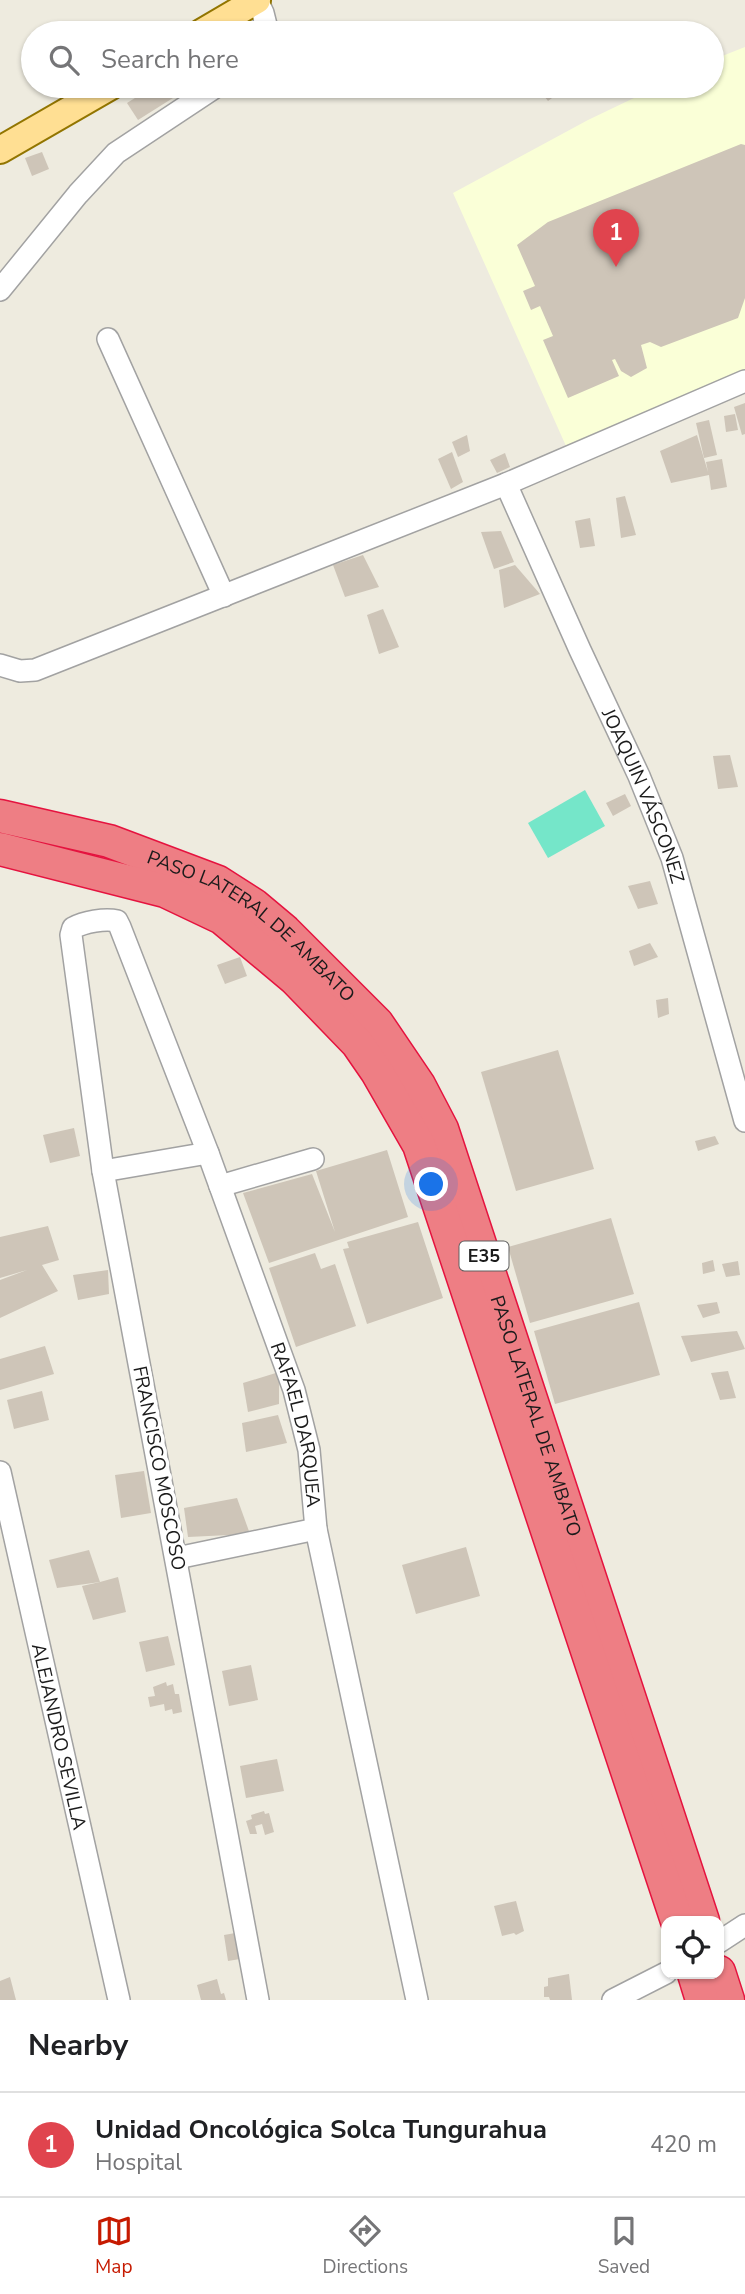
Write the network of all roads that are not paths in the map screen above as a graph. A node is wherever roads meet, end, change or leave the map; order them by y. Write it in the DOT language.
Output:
graph roads {
  1 [pos="257,0"];
  2 [pos="221,21"];
  3 [pos="265,21"];
  4 [pos="91,98"];
  5 [pos="198,98"];
  6 [pos="35,131"];
  7 [pos="0,138"];
  8 [pos="0,150"];
  9 [pos="0,290"];
  10 [pos="108,338"];
  11 [pos="745,381"];
  12 [pos="506,484"];
  13 [pos="224,596"];
  14 [pos="0,665"];
  15 [pos="0,816"];
  16 [pos="0,849"];
  17 [pos="71,935"];
  18 [pos="745,1121"];
  19 [pos="208,1153"];
  20 [pos="313,1159"];
  21 [pos="103,1171"];
  22 [pos="220,1186"];
  23 [pos="0,1472"];
  24 [pos="316,1529"];
  25 [pos="567,1549"];
  26 [pos="177,1558"];
  27 [pos="676,1916"];
  28 [pos="718,1916"];
  29 [pos="661,1976"];
  30 [pos="696,1979"];
  31 [pos="721,1979"];
  32 [pos="120,2000"];
  33 [pos="258,2000"];
  34 [pos="417,2000"];
  35 [pos="613,2000"];
  36 [pos="702,2000"];
  37 [pos="728,2000"];
  1 -- 2 [label="main road"];
  1 -- 3 [label="street"];
  4 -- 6 [label="main road"];
  5 -- 9 [label="street"];
  6 -- 7 [label="street"];
  6 -- 8 [label="main road"];
  10 -- 13 [label="street"];
  11 -- 12 [label="street"];
  12 -- 13 [label="street"];
  12 -- 18 [label="street, JOAQUIN VÁSCONEZ"];
  13 -- 14 [label="street"];
  15 -- 25 [label="highway, PASO LATERAL DE AMBATO / E35"];
  16 -- 25 [label="highway, PASO LATERAL DE AMBATO / E35"];
  17 -- 19 [label="street, RAFAEL DARQUEA"];
  17 -- 21 [label="street, FRANCISCO MOSCOSO"];
  19 -- 21 [label="street"];
  19 -- 22 [label="street, RAFAEL DARQUEA"];
  20 -- 22 [label="street"];
  21 -- 26 [label="street, FRANCISCO MOSCOSO"];
  22 -- 24 [label="street, RAFAEL DARQUEA"];
  23 -- 32 [label="street, ALEJANDRO SEVILLA"];
  24 -- 26 [label="street"];
  24 -- 34 [label="street, RAFAEL DARQUEA"];
  25 -- 27 [label="highway, PASO LATERAL DE AMBATO / E35"];
  25 -- 28 [label="highway, PASO LATERAL DE AMBATO / E35"];
  26 -- 33 [label="street, FRANCISCO MOSCOSO"];
  29 -- 35 [label="street"];
  30 -- 36 [label="highway"];
  31 -- 37 [label="highway"];
}
